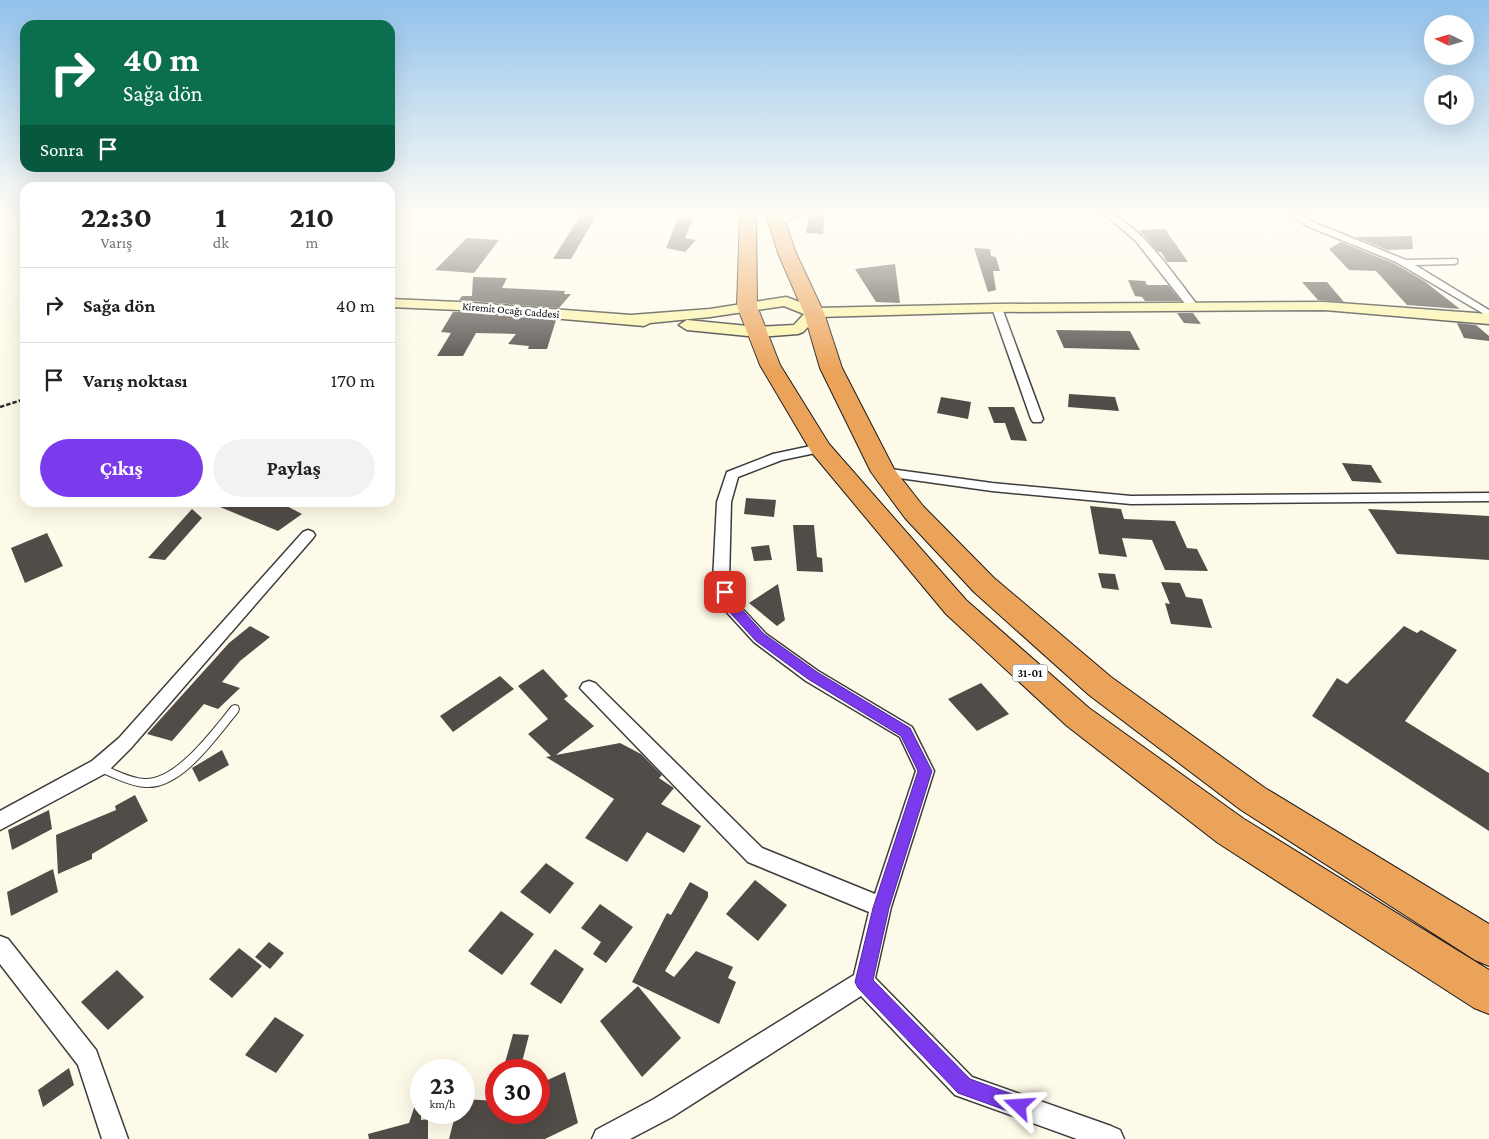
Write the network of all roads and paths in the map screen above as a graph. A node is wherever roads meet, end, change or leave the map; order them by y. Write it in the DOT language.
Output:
graph roads {
  1 [pos="750,267"];
  2 [pos="793,267"];
  3 [pos="1161,267"];
  4 [pos="1411,267"];
  5 [pos="395,303"];
  6 [pos="997,308"];
  7 [pos="1194,308"];
  8 [pos="814,313"];
  9 [pos="1489,314"];
  10 [pos="752,319"];
  11 [pos="1489,319"];
  12 [pos="631,320"];
  13 [pos="20,401"];
  14 [pos="0,407"];
  15 [pos="1037,419"];
  16 [pos="820,448"];
  17 [pos="883,472"];
  18 [pos="1489,497"];
  19 [pos="308,535"];
  20 [pos="589,688"];
  21 [pos="235,709"];
  22 [pos="99,767"];
  23 [pos="0,821"];
  24 [pos="881,908"];
  25 [pos="1489,946"];
  26 [pos="0,947"];
  27 [pos="864,982"];
  28 [pos="1489,993"];
  29 [pos="115,1139"];
  30 [pos="605,1139"];
  31 [pos="1111,1139"];
  1 -- 10 [label="highway, 31-01"];
  2 -- 8 [label="highway, 31-01"];
  3 -- 7 [label="street"];
  4 -- 9 [label="street"];
  5 -- 12 [label="street, Kiremit Ocağı Caddesi"];
  6 -- 7 [label="street"];
  6 -- 8 [label="street"];
  6 -- 15 [label="street"];
  7 -- 11 [label="street"];
  8 -- 10 [label="street"];
  8 -- 10 [label="street"];
  8 -- 17 [label="highway, 31-01"];
  10 -- 12 [label="street"];
  10 -- 12 [label="street"];
  10 -- 16 [label="highway, 31-01"];
  13 -- 14 [label="path"];
  16 -- 24 [label="street"];
  16 -- 28 [label="highway, 31-01"];
  17 -- 18 [label="street"];
  17 -- 25 [label="highway, 31-01"];
  19 -- 22 [label="street"];
  20 -- 24 [label="street"];
  21 -- 22 [label="lane"];
  22 -- 23 [label="street"];
  24 -- 27 [label="street"];
  26 -- 29 [label="street"];
  27 -- 30 [label="street"];
  27 -- 31 [label="street"];
}
